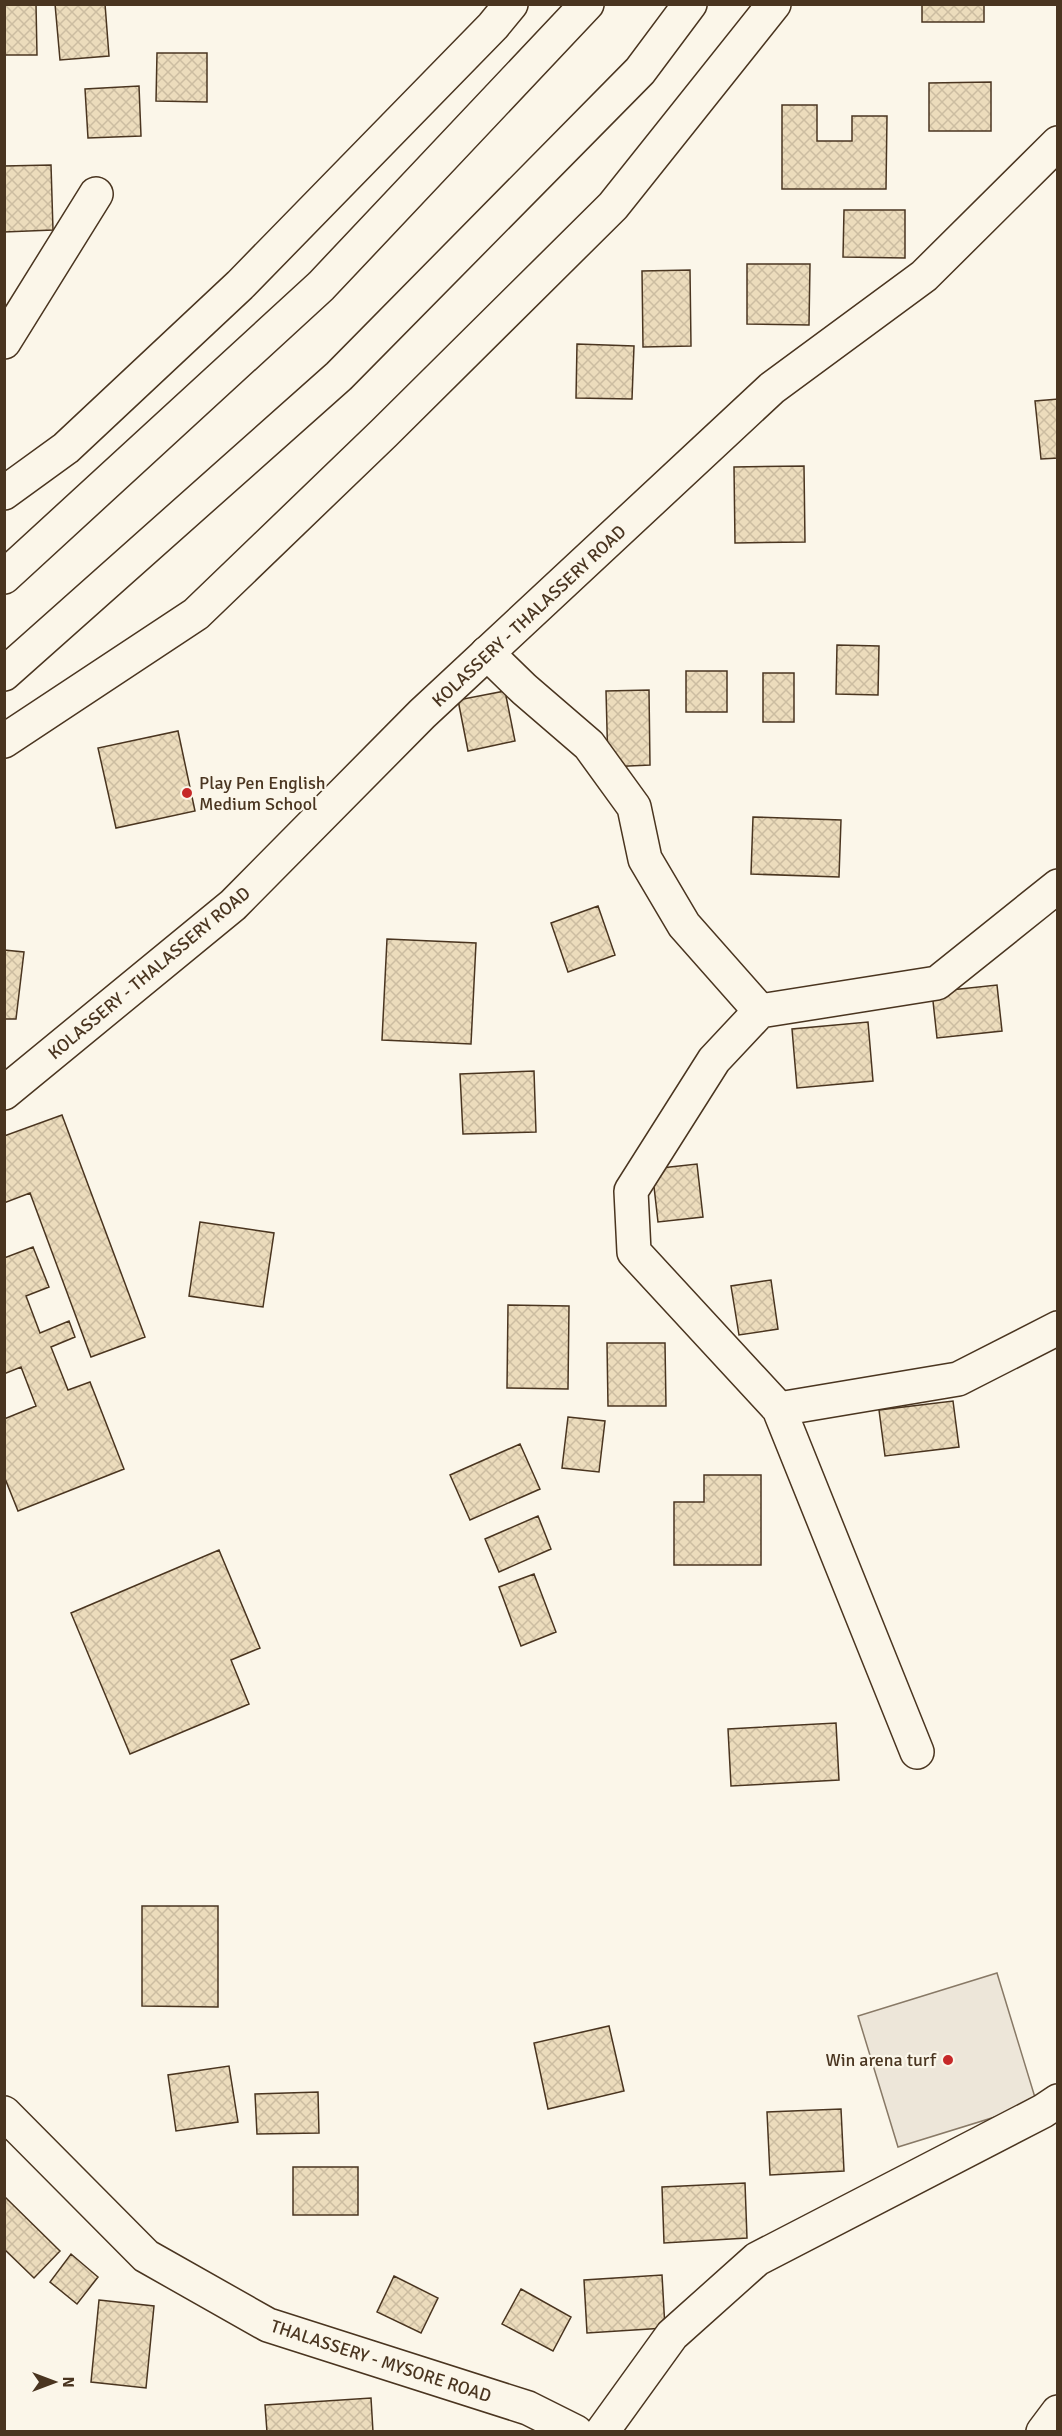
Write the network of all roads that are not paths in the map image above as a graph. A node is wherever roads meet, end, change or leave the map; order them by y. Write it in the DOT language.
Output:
graph roads {
  1 [pos="511,4"];
  2 [pos="586,4"];
  3 [pos="690,4"];
  4 [pos="774,4"];
  5 [pos="1058,143"];
  6 [pos="96,194"];
  7 [pos="4,342"];
  8 [pos="4,493"];
  9 [pos="4,577"];
  10 [pos="487,653"];
  11 [pos="4,674"];
  12 [pos="4,741"];
  13 [pos="1058,886"];
  14 [pos="760,1011"];
  15 [pos="4,1093"];
  16 [pos="1058,1328"];
  17 [pos="779,1409"];
  18 [pos="917,1752"];
  19 [pos="1058,2101"];
  20 [pos="4,2114"];
  21 [pos="1058,2412"];
  22 [pos="576,2432"];
  23 [pos="602,2432"];
  24 [pos="1043,2432"];
  1 -- 8 [label="main road"];
  2 -- 9 [label="main road"];
  3 -- 11 [label="main road"];
  4 -- 12 [label="main road"];
  5 -- 10 [label="main road, KOLASSERY - THALASSERY ROAD"];
  6 -- 7 [label="main road"];
  10 -- 14 [label="main road"];
  10 -- 15 [label="main road, KOLASSERY - THALASSERY ROAD"];
  13 -- 14 [label="main road"];
  14 -- 17 [label="main road"];
  16 -- 17 [label="main road"];
  17 -- 18 [label="main road"];
  19 -- 23 [label="main road"];
  20 -- 22 [label="main road, THALASSERY - MYSORE ROAD"];
  21 -- 24 [label="main road"];
}
